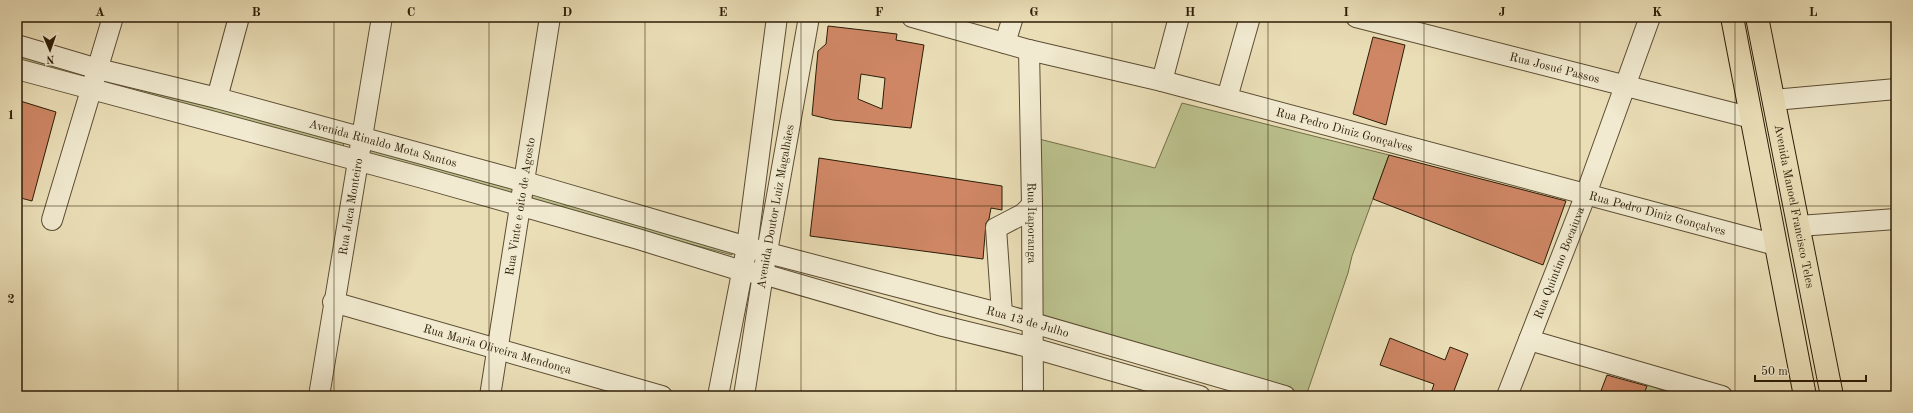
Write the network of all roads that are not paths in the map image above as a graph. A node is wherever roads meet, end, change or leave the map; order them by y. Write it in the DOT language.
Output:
graph roads {
  1 [pos="113,17"];
  2 [pos="239,17"];
  3 [pos="382,17"];
  4 [pos="550,17"];
  5 [pos="777,17"];
  6 [pos="809,17"];
  7 [pos="912,17"];
  8 [pos="1013,17"];
  9 [pos="1179,17"];
  10 [pos="1250,17"];
  11 [pos="1356,17"];
  12 [pos="1650,17"];
  13 [pos="1732,17"];
  14 [pos="1757,17"];
  15 [pos="1005,43"];
  16 [pos="17,45"];
  17 [pos="1029,50"];
  18 [pos="17,69"];
  19 [pos="98,69"];
  20 [pos="1162,81"];
  21 [pos="1625,86"];
  22 [pos="91,89"];
  23 [pos="1896,89"];
  24 [pos="217,98"];
  25 [pos="1227,98"];
  26 [pos="1774,100"];
  27 [pos="1752,118"];
  28 [pos="363,138"];
  29 [pos="358,161"];
  30 [pos="525,182"];
  31 [pos="1586,194"];
  32 [pos="1032,205"];
  33 [pos="521,206"];
  34 [pos="1896,219"];
  35 [pos="52,220"];
  36 [pos="1799,226"];
  37 [pos="1776,245"];
  38 [pos="747,247"];
  39 [pos="768,253"];
  40 [pos="742,271"];
  41 [pos="763,274"];
  42 [pos="333,302"];
  43 [pos="1815,312"];
  44 [pos="1002,314"];
  45 [pos="1790,320"];
  46 [pos="1032,324"];
  47 [pos="1529,340"];
  48 [pos="1033,348"];
  49 [pos="499,349"];
  50 [pos="1825,359"];
  51 [pos="1798,364"];
  52 [pos="319,396"];
  53 [pos="490,396"];
  54 [pos="662,396"];
  55 [pos="718,396"];
  56 [pos="744,396"];
  57 [pos="1033,396"];
  58 [pos="1200,396"];
  59 [pos="1286,396"];
  60 [pos="1507,396"];
  61 [pos="1722,396"];
  62 [pos="1805,396"];
  63 [pos="1832,396"];
  1 -- 19 [label="street"];
  2 -- 24 [label="street"];
  3 -- 28 [label="street, Rua Juca Monteiro"];
  4 -- 30 [label="street, Rua Vinte e oito de Agosto"];
  5 -- 38 [label="street, Avenida Doutor Luiz Magalhães"];
  6 -- 39 [label="street, Avenida Doutor Luiz Magalhães"];
  7 -- 15 [label="street, Rua Pedro Diniz Gonçalves"];
  8 -- 15 [label="street"];
  9 -- 20 [label="street"];
  10 -- 25 [label="street"];
  11 -- 21 [label="street, Rua Josué Passos"];
  12 -- 21 [label="street, Rua Quintino Bocaiuva"];
  13 -- 27 [label="main road, Avenida Manoel Francisco Teles"];
  14 -- 26 [label="main road, Avenida Manoel Francisco Teles"];
  15 -- 17 [label="street, Rua Pedro Diniz Gonçalves"];
  16 -- 19 [label="street, Avenida Rinaldo Mota Santos"];
  17 -- 20 [label="street, Rua Pedro Diniz Gonçalves"];
  17 -- 32 [label="street, Rua Itaporanga"];
  18 -- 22 [label="street, Avenida Rinaldo Mota Santos"];
  19 -- 22 [label="street"];
  19 -- 24 [label="street, Avenida Rinaldo Mota Santos"];
  20 -- 25 [label="street, Rua Pedro Diniz Gonçalves"];
  21 -- 27 [label="street, Rua Josué Passos"];
  21 -- 31 [label="street, Rua Quintino Bocaiuva"];
  22 -- 29 [label="street, Avenida Rinaldo Mota Santos"];
  22 -- 35 [label="street"];
  23 -- 26 [label="street"];
  24 -- 28 [label="street, Avenida Rinaldo Mota Santos"];
  25 -- 31 [label="street, Rua Pedro Diniz Gonçalves"];
  26 -- 36 [label="main road, Avenida Manoel Francisco Teles"];
  27 -- 37 [label="main road, Avenida Manoel Francisco Teles"];
  28 -- 29 [label="street, Rua Juca Monteiro"];
  28 -- 30 [label="street, Avenida Rinaldo Mota Santos"];
  29 -- 33 [label="street, Avenida Rinaldo Mota Santos"];
  29 -- 42 [label="street, Rua Juca Monteiro"];
  30 -- 33 [label="street, Rua Vinte e oito de Agosto"];
  30 -- 38 [label="street, Avenida Rinaldo Mota Santos"];
  31 -- 37 [label="street, Rua Pedro Diniz Gonçalves"];
  31 -- 47 [label="street, Rua Quintino Bocaiuva"];
  32 -- 44 [label="street"];
  32 -- 46 [label="street, Rua Itaporanga"];
  33 -- 40 [label="street, Avenida Rinaldo Mota Santos"];
  33 -- 49 [label="street, Rua Vinte e oito de Agosto"];
  34 -- 36 [label="street"];
  36 -- 43 [label="main road, Avenida Manoel Francisco Teles"];
  37 -- 45 [label="main road, Avenida Manoel Francisco Teles"];
  38 -- 39 [label="street, Rua 13 de Julho"];
  38 -- 40 [label="street, Avenida Doutor Luiz Magalhães"];
  39 -- 41 [label="street, Avenida Doutor Luiz Magalhães"];
  39 -- 44 [label="street, Rua 13 de Julho"];
  40 -- 41 [label="street, Rua 13 de Julho"];
  40 -- 55 [label="street, Avenida Doutor Luiz Magalhães"];
  41 -- 48 [label="street, Rua 13 de Julho"];
  41 -- 56 [label="street, Avenida Doutor Luiz Magalhães"];
  42 -- 49 [label="street, Rua Maria Oliveira Mendonça"];
  42 -- 52 [label="street, Rua Juca Monteiro"];
  43 -- 45 [label="main road"];
  43 -- 50 [label="main road, Avenida Manoel Francisco Teles"];
  44 -- 46 [label="street, Rua 13 de Julho"];
  45 -- 51 [label="main road, Avenida Manoel Francisco Teles"];
  46 -- 48 [label="street, Rua Itaporanga"];
  46 -- 59 [label="street, Rua 13 de Julho"];
  47 -- 60 [label="street, Rua Quintino Bocaiuva"];
  47 -- 61 [label="street"];
  48 -- 57 [label="street, Rua Itaporanga"];
  48 -- 58 [label="street, Rua 13 de Julho"];
  49 -- 53 [label="street, Rua Vinte e oito de Agosto"];
  49 -- 54 [label="street, Rua Maria Oliveira Mendonça"];
  50 -- 51 [label="main road"];
  50 -- 63 [label="main road, Avenida Manoel Francisco Teles"];
  51 -- 62 [label="main road, Avenida Manoel Francisco Teles"];
}
